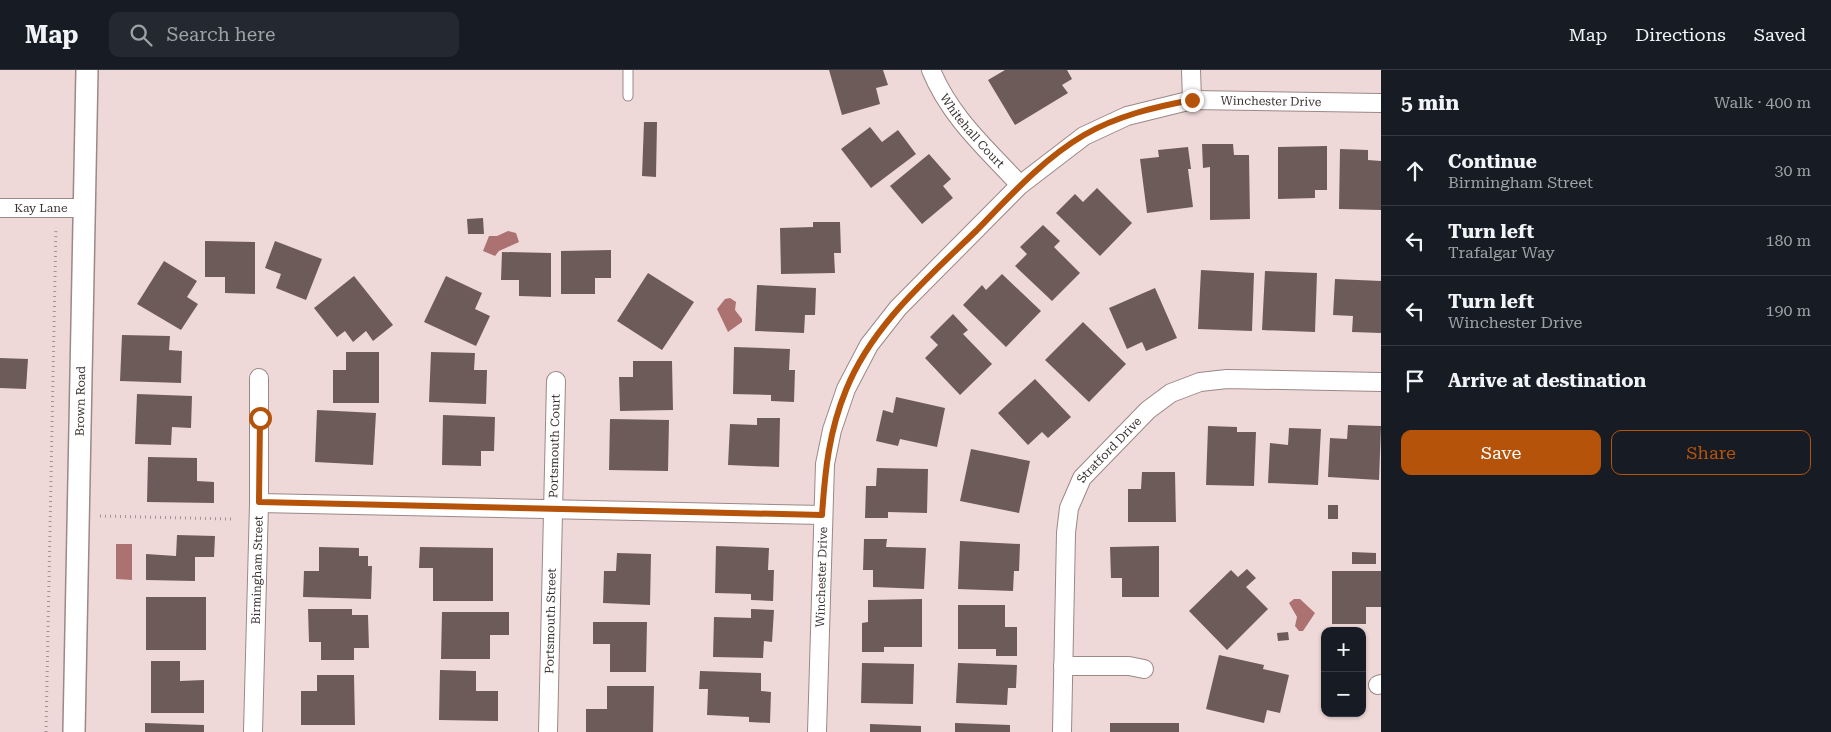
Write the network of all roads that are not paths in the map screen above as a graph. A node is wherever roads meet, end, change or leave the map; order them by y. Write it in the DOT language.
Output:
graph roads {
  1 [pos="87,70"];
  2 [pos="628,70"];
  3 [pos="932,70"];
  4 [pos="1191,70"];
  5 [pos="628,96"];
  6 [pos="1192,100"];
  7 [pos="1381,103"];
  8 [pos="1020,185"];
  9 [pos="0,208"];
  10 [pos="83,208"];
  11 [pos="259,378"];
  12 [pos="556,381"];
  13 [pos="1381,382"];
  14 [pos="259,502"];
  15 [pos="553,509"];
  16 [pos="822,515"];
  17 [pos="1063,666"];
  18 [pos="1144,668"];
  19 [pos="74,732"];
  20 [pos="253,732"];
  21 [pos="548,732"];
  22 [pos="817,732"];
  23 [pos="1062,732"];
  1 -- 10 [label="street, Brown Road"];
  2 -- 5 [label="lane"];
  3 -- 8 [label="street, Whitehall Court"];
  4 -- 6 [label="street"];
  6 -- 7 [label="street, Winchester Drive"];
  6 -- 8 [label="street, Winchester Drive"];
  8 -- 16 [label="street, Winchester Drive"];
  9 -- 10 [label="street, Kay Lane"];
  10 -- 19 [label="street, Brown Road"];
  11 -- 14 [label="street, Birmingham Street"];
  12 -- 15 [label="street, Portsmouth Court"];
  13 -- 17 [label="street, Stratford Drive"];
  14 -- 15 [label="street"];
  14 -- 20 [label="street, Birmingham Street"];
  15 -- 16 [label="street"];
  15 -- 21 [label="street, Portsmouth Street"];
  16 -- 22 [label="street, Winchester Drive"];
  17 -- 18 [label="street"];
  17 -- 23 [label="street, Stratford Drive"];
}
